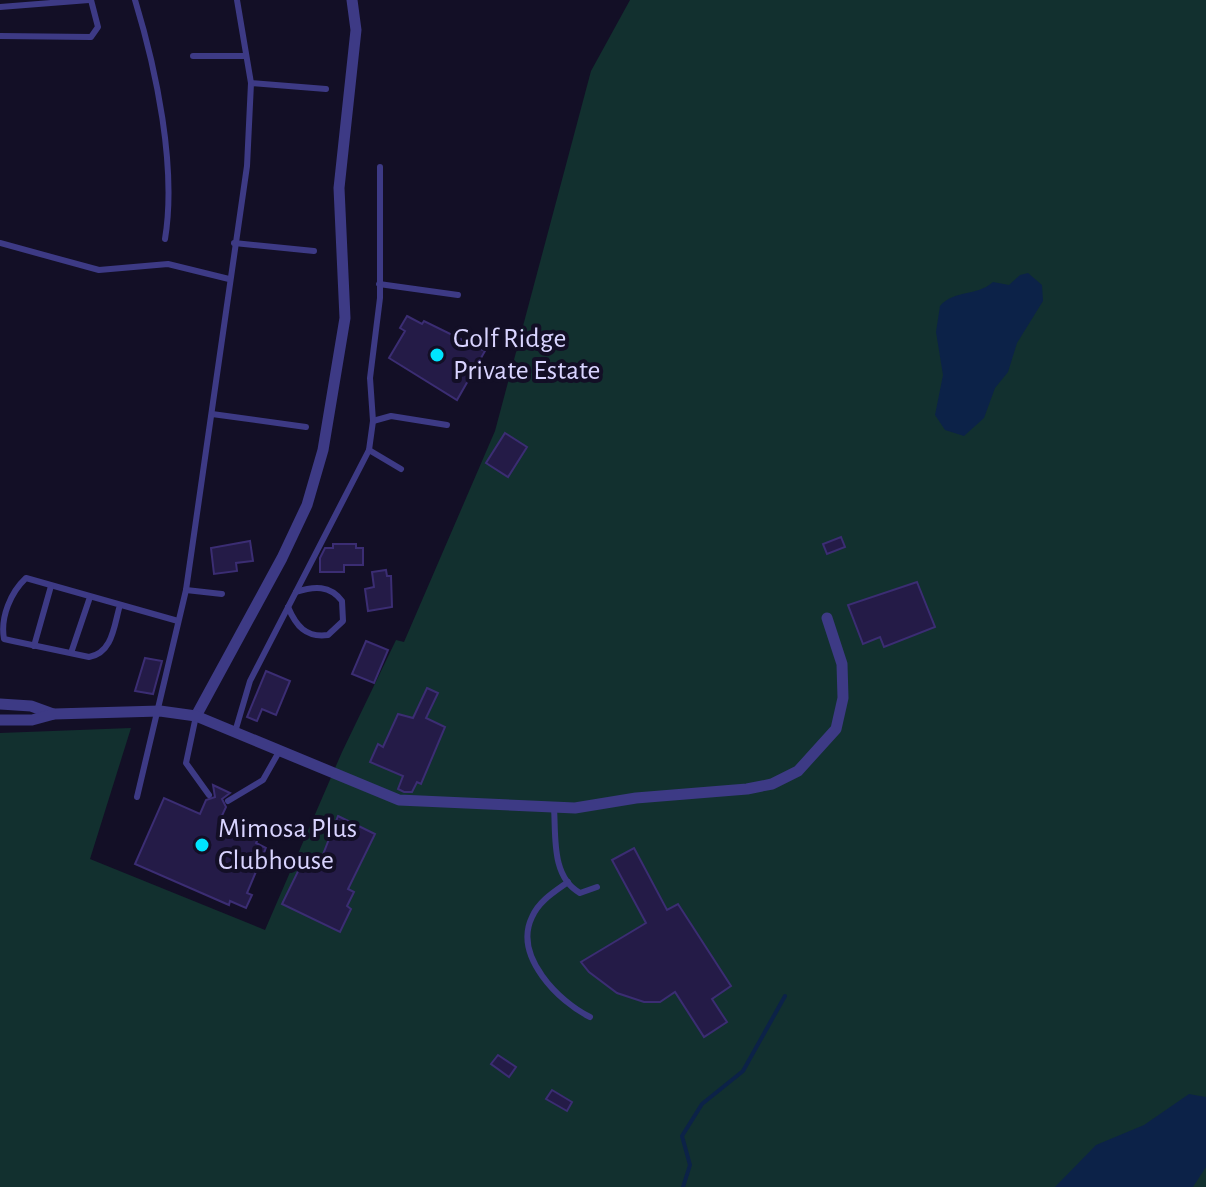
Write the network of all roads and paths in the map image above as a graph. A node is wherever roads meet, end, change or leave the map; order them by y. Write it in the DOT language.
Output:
graph roads {
  1 [pos="90,0"];
  2 [pos="135,0"];
  3 [pos="237,0"];
  4 [pos="352,0"];
  5 [pos="0,7"];
  6 [pos="0,36"];
  7 [pos="193,56"];
  8 [pos="246,56"];
  9 [pos="251,83"];
  10 [pos="326,89"];
  11 [pos="380,167"];
  12 [pos="165,239"];
  13 [pos="0,243"];
  14 [pos="234,243"];
  15 [pos="314,251"];
  16 [pos="229,279"];
  17 [pos="379,284"];
  18 [pos="458,295"];
  19 [pos="212,414"];
  20 [pos="373,421"];
  21 [pos="447,425"];
  22 [pos="306,427"];
  23 [pos="369,450"];
  24 [pos="401,469"];
  25 [pos="51,586"];
  26 [pos="186,590"];
  27 [pos="296,592"];
  28 [pos="222,594"];
  29 [pos="90,597"];
  30 [pos="120,605"];
  31 [pos="288,607"];
  32 [pos="827,618"];
  33 [pos="178,621"];
  34 [pos="34,646"];
  35 [pos="71,653"];
  36 [pos="0,704"];
  37 [pos="160,711"];
  38 [pos="54,714"];
  39 [pos="196,716"];
  40 [pos="0,720"];
  41 [pos="235,732"];
  42 [pos="280,750"];
  43 [pos="209,795"];
  44 [pos="137,797"];
  45 [pos="228,801"];
  46 [pos="554,808"];
  47 [pos="568,882"];
  48 [pos="597,887"];
  49 [pos="590,1017"];
  1 -- 5 [label="lane"];
  1 -- 6 [label="lane"];
  2 -- 12 [label="lane"];
  3 -- 8 [label="lane"];
  4 -- 39 [label="street"];
  7 -- 8 [label="lane"];
  8 -- 9 [label="lane"];
  9 -- 10 [label="lane"];
  9 -- 14 [label="lane"];
  11 -- 17 [label="lane"];
  13 -- 16 [label="lane"];
  14 -- 15 [label="lane"];
  14 -- 16 [label="lane"];
  16 -- 19 [label="lane"];
  17 -- 18 [label="lane"];
  17 -- 20 [label="lane"];
  19 -- 22 [label="lane"];
  19 -- 26 [label="lane"];
  20 -- 21 [label="lane"];
  20 -- 23 [label="lane"];
  23 -- 24 [label="lane"];
  23 -- 27 [label="lane"];
  25 -- 29 [label="lane"];
  25 -- 34 [label="lane"];
  25 -- 34 [label="lane"];
  26 -- 28 [label="lane"];
  26 -- 33 [label="lane"];
  27 -- 31 [label="lane"];
  27 -- 31 [label="lane"];
  29 -- 30 [label="lane"];
  29 -- 35 [label="lane"];
  30 -- 33 [label="lane"];
  30 -- 35 [label="lane"];
  31 -- 41 [label="lane"];
  32 -- 46 [label="street"];
  33 -- 37 [label="lane"];
  34 -- 35 [label="lane"];
  36 -- 38 [label="street"];
  37 -- 38 [label="street"];
  37 -- 39 [label="street"];
  37 -- 44 [label="lane"];
  38 -- 40 [label="street"];
  39 -- 41 [label="street"];
  39 -- 43 [label="lane"];
  41 -- 42 [label="street"];
  42 -- 45 [label="lane"];
  42 -- 46 [label="street"];
  46 -- 47 [label="lane"];
  47 -- 48 [label="lane"];
  47 -- 49 [label="lane"];
}
